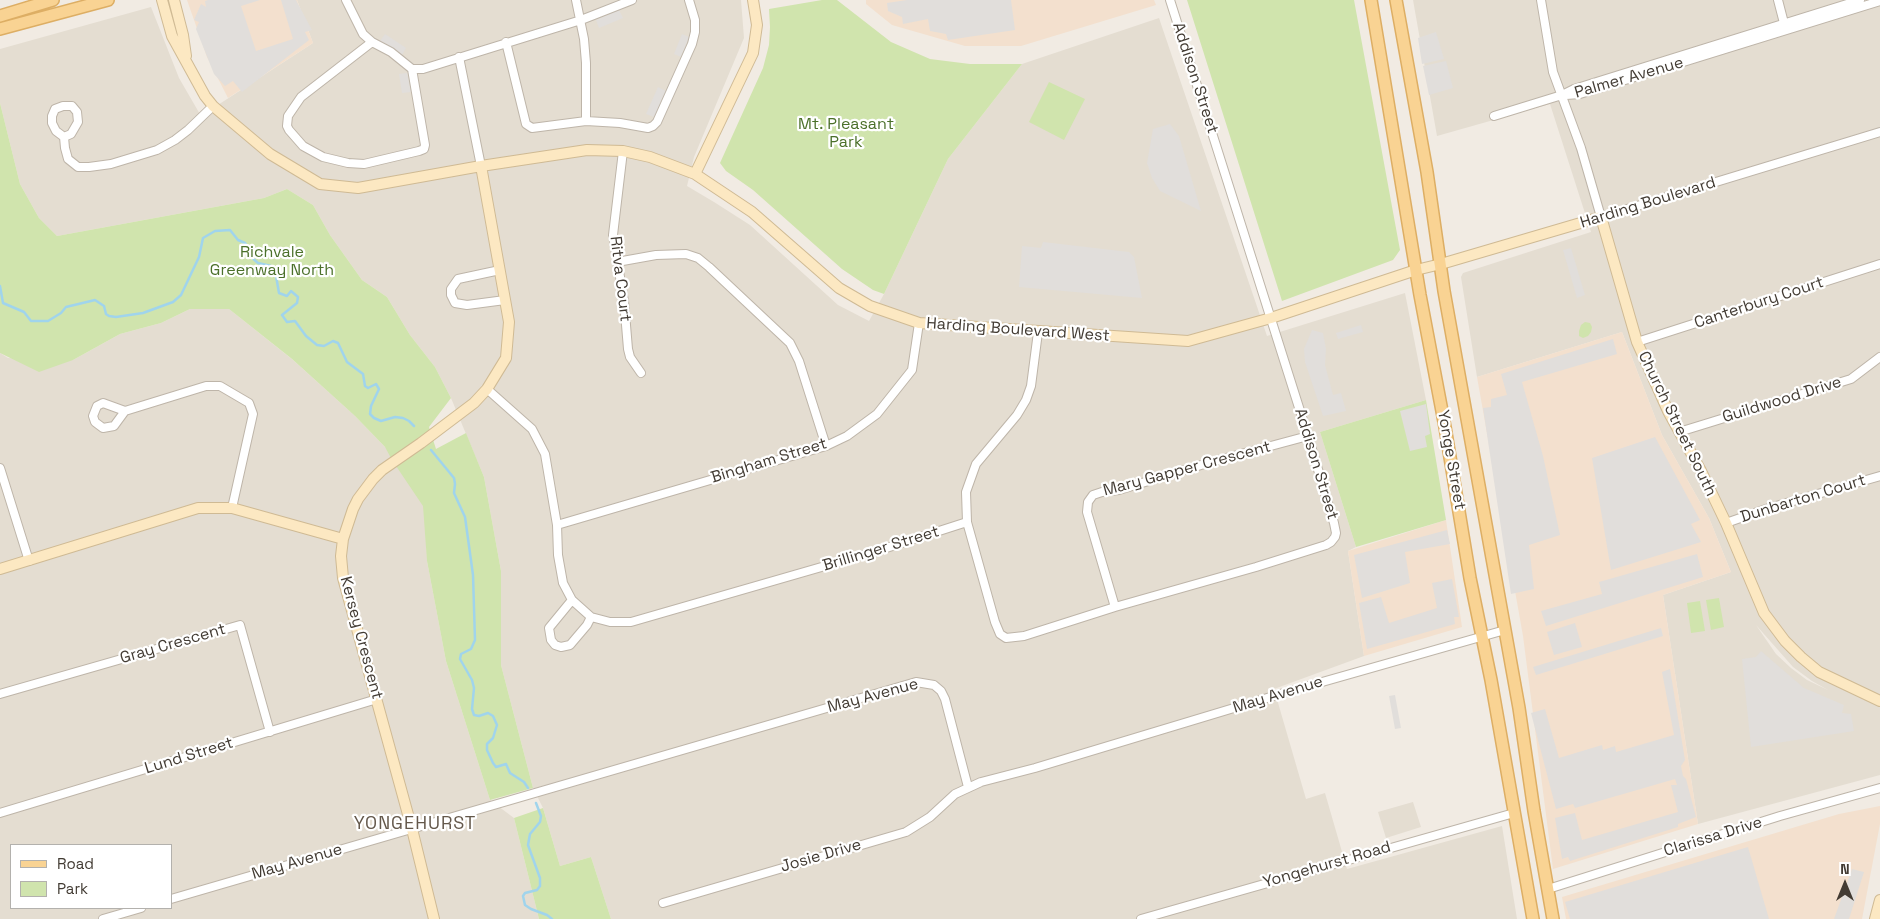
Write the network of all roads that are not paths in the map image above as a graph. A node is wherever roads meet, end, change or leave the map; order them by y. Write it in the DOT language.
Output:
graph roads {
  1 [pos="53,0"];
  2 [pos="108,0"];
  3 [pos="162,0"];
  4 [pos="174,0"];
  5 [pos="576,0"];
  6 [pos="632,0"];
  7 [pos="689,0"];
  8 [pos="753,0"];
  9 [pos="1170,0"];
  10 [pos="1371,0"];
  11 [pos="1396,0"];
  12 [pos="1541,0"];
  13 [pos="1778,0"];
  14 [pos="1860,0"];
  15 [pos="348,1"];
  16 [pos="1880,1"];
  17 [pos="0,16"];
  18 [pos="581,20"];
  19 [pos="1786,27"];
  20 [pos="0,29"];
  21 [pos="372,42"];
  22 [pos="506,42"];
  23 [pos="459,57"];
  24 [pos="186,62"];
  25 [pos="412,69"];
  26 [pos="1562,95"];
  27 [pos="213,106"];
  28 [pos="1494,116"];
  29 [pos="586,121"];
  30 [pos="1880,132"];
  31 [pos="64,137"];
  32 [pos="623,151"];
  33 [pos="482,166"];
  34 [pos="695,174"];
  35 [pos="1601,217"];
  36 [pos="617,262"];
  37 [pos="1441,264"];
  38 [pos="1880,265"];
  39 [pos="500,270"];
  40 [pos="1416,270"];
  41 [pos="505,300"];
  42 [pos="1272,318"];
  43 [pos="919,323"];
  44 [pos="1038,332"];
  45 [pos="1637,342"];
  46 [pos="1880,356"];
  47 [pos="641,374"];
  48 [pos="486,389"];
  49 [pos="125,412"];
  50 [pos="1679,432"];
  51 [pos="1308,436"];
  52 [pos="826,446"];
  53 [pos="0,468"];
  54 [pos="1880,476"];
  55 [pos="232,508"];
  56 [pos="967,522"];
  57 [pos="1726,523"];
  58 [pos="557,525"];
  59 [pos="343,539"];
  60 [pos="29,561"];
  61 [pos="0,569"];
  62 [pos="572,600"];
  63 [pos="1115,607"];
  64 [pos="591,617"];
  65 [pos="1505,630"];
  66 [pos="1481,636"];
  67 [pos="0,694"];
  68 [pos="377,699"];
  69 [pos="1880,701"];
  70 [pos="270,732"];
  71 [pos="968,786"];
  72 [pos="1880,788"];
  73 [pos="0,812"];
  74 [pos="1514,813"];
  75 [pos="412,828"];
  76 [pos="1548,889"];
  77 [pos="172,899"];
  78 [pos="1880,900"];
  79 [pos="662,903"];
  80 [pos="138,909"];
  81 [pos="103,919"];
  82 [pos="434,919"];
  83 [pos="1141,919"];
  84 [pos="1533,919"];
  85 [pos="1553,919"];
  86 [pos="1875,919"];
  1 -- 17 [label="main road"];
  2 -- 20 [label="main road"];
  3 -- 24 [label="street, Harding Boulevard West"];
  4 -- 24 [label="street"];
  5 -- 18 [label="street"];
  6 -- 18 [label="street"];
  7 -- 29 [label="street"];
  8 -- 34 [label="street"];
  9 -- 42 [label="street, Addison Street"];
  10 -- 40 [label="main road, Yonge Street"];
  11 -- 37 [label="main road, Yonge Street"];
  12 -- 26 [label="street, Church Street South"];
  13 -- 19 [label="street"];
  14 -- 19 [label="street, Palmer Avenue"];
  15 -- 21 [label="street"];
  16 -- 19 [label="street, Palmer Avenue"];
  18 -- 22 [label="street"];
  18 -- 29 [label="street"];
  19 -- 26 [label="street, Palmer Avenue"];
  21 -- 25 [label="street"];
  21 -- 25 [label="street"];
  22 -- 23 [label="street"];
  22 -- 29 [label="street"];
  23 -- 25 [label="street"];
  23 -- 33 [label="street"];
  24 -- 27 [label="street, Harding Boulevard West"];
  26 -- 28 [label="street, Palmer Avenue"];
  26 -- 35 [label="street, Church Street South"];
  27 -- 31 [label="street"];
  27 -- 33 [label="street, Harding Boulevard West"];
  30 -- 35 [label="street, Harding Boulevard"];
  32 -- 33 [label="street, Harding Boulevard West"];
  32 -- 34 [label="street, Harding Boulevard West"];
  32 -- 36 [label="street, Ritva Court"];
  33 -- 39 [label="street, Kersey Crescent"];
  34 -- 43 [label="street, Harding Boulevard West"];
  35 -- 37 [label="street, Harding Boulevard"];
  35 -- 45 [label="street, Church Street South"];
  36 -- 47 [label="street, Ritva Court"];
  36 -- 52 [label="street"];
  37 -- 40 [label="street, Harding Boulevard"];
  37 -- 65 [label="main road, Yonge Street"];
  38 -- 45 [label="street, Canterbury Court"];
  39 -- 41 [label="street, Kersey Crescent"];
  39 -- 41 [label="street"];
  40 -- 42 [label="street, Harding Boulevard West"];
  40 -- 66 [label="main road, Yonge Street"];
  41 -- 48 [label="street, Kersey Crescent"];
  42 -- 44 [label="street, Harding Boulevard West"];
  42 -- 51 [label="street, Addison Street"];
  43 -- 44 [label="street, Harding Boulevard West"];
  43 -- 52 [label="street, Bingham Street"];
  44 -- 56 [label="street"];
  45 -- 50 [label="street, Church Street South"];
  46 -- 50 [label="street, Guildwood Drive"];
  48 -- 58 [label="street"];
  48 -- 59 [label="street, Kersey Crescent"];
  49 -- 55 [label="street"];
  50 -- 57 [label="street, Church Street South"];
  51 -- 63 [label="street, Addison Street"];
  51 -- 63 [label="street, Mary Gapper Crescent"];
  52 -- 58 [label="street, Bingham Street"];
  53 -- 60 [label="street"];
  54 -- 57 [label="street, Dunbarton Court"];
  55 -- 59 [label="street"];
  55 -- 60 [label="street"];
  56 -- 63 [label="street, Addison Street"];
  56 -- 64 [label="street, Brillinger Street"];
  57 -- 69 [label="street, Church Street South"];
  58 -- 62 [label="street"];
  59 -- 68 [label="street, Kersey Crescent"];
  60 -- 61 [label="street"];
  62 -- 64 [label="street"];
  62 -- 64 [label="street"];
  65 -- 66 [label="street, May Avenue"];
  65 -- 76 [label="main road, Yonge Street"];
  66 -- 71 [label="street, May Avenue"];
  66 -- 74 [label="main road, Yonge Street"];
  67 -- 70 [label="street, Gray Crescent"];
  68 -- 70 [label="street, Lund Street"];
  68 -- 75 [label="street, Kersey Crescent"];
  70 -- 73 [label="street, Lund Street"];
  71 -- 75 [label="street, May Avenue"];
  71 -- 79 [label="street, Josie Drive"];
  72 -- 76 [label="street, Clarissa Drive"];
  74 -- 83 [label="street, Yongehurst Road"];
  74 -- 84 [label="main road, Yonge Street"];
  75 -- 77 [label="street, May Avenue"];
  75 -- 82 [label="street, Kersey Crescent"];
  76 -- 85 [label="main road, Yonge Street"];
  78 -- 86 [label="street"];
  80 -- 81 [label="street"];
}
